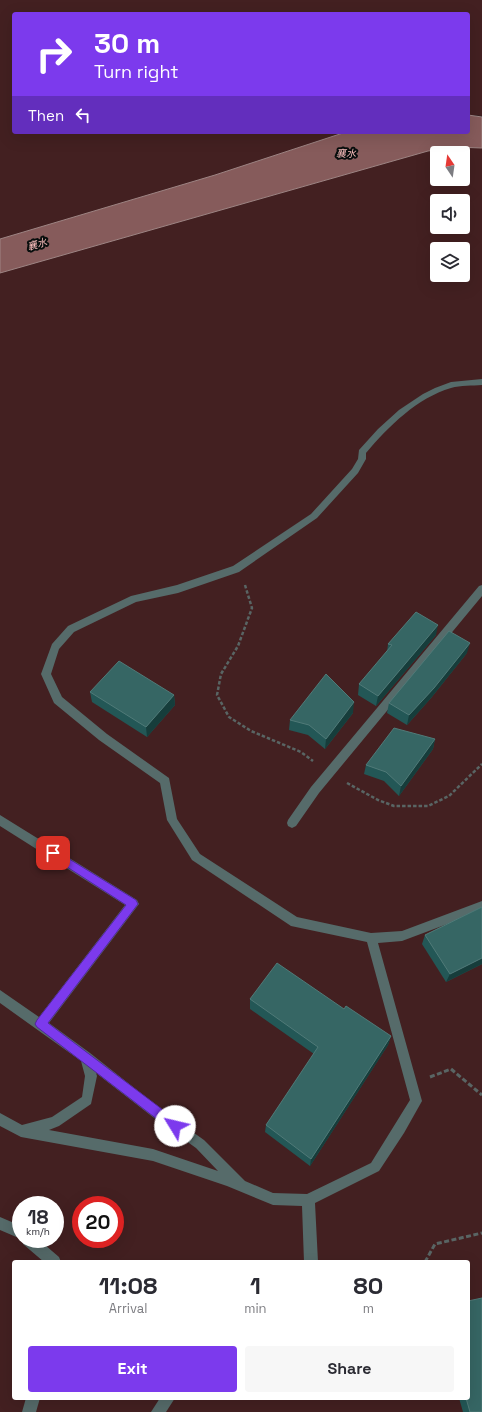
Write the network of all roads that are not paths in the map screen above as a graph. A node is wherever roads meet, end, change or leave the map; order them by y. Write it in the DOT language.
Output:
graph roads {
  1 [pos="482,382"];
  2 [pos="482,589"];
  3 [pos="0,820"];
  4 [pos="292,823"];
  5 [pos="482,906"];
  6 [pos="371,938"];
  7 [pos="0,996"];
  8 [pos="41,1024"];
  9 [pos="86,1057"];
  10 [pos="0,1119"];
  11 [pos="21,1131"];
  12 [pos="243,1187"];
  13 [pos="308,1200"];
  14 [pos="0,1224"];
  15 [pos="12,1229"];
  16 [pos="38,1248"];
  17 [pos="52,1260"];
  18 [pos="311,1260"];
  19 [pos="32,1400"];
  20 [pos="167,1400"];
  21 [pos="29,1412"];
  22 [pos="158,1412"];
  1 -- 6 [label="street"];
  2 -- 4 [label="street"];
  3 -- 8 [label="street"];
  5 -- 6 [label="street"];
  6 -- 13 [label="street"];
  7 -- 8 [label="street"];
  8 -- 9 [label="street"];
  9 -- 11 [label="street"];
  9 -- 12 [label="street"];
  10 -- 11 [label="street"];
  11 -- 12 [label="street"];
  12 -- 13 [label="street"];
  13 -- 18 [label="street"];
  14 -- 15 [label="street"];
  16 -- 17 [label="street"];
  19 -- 21 [label="street"];
  20 -- 22 [label="street"];
}
